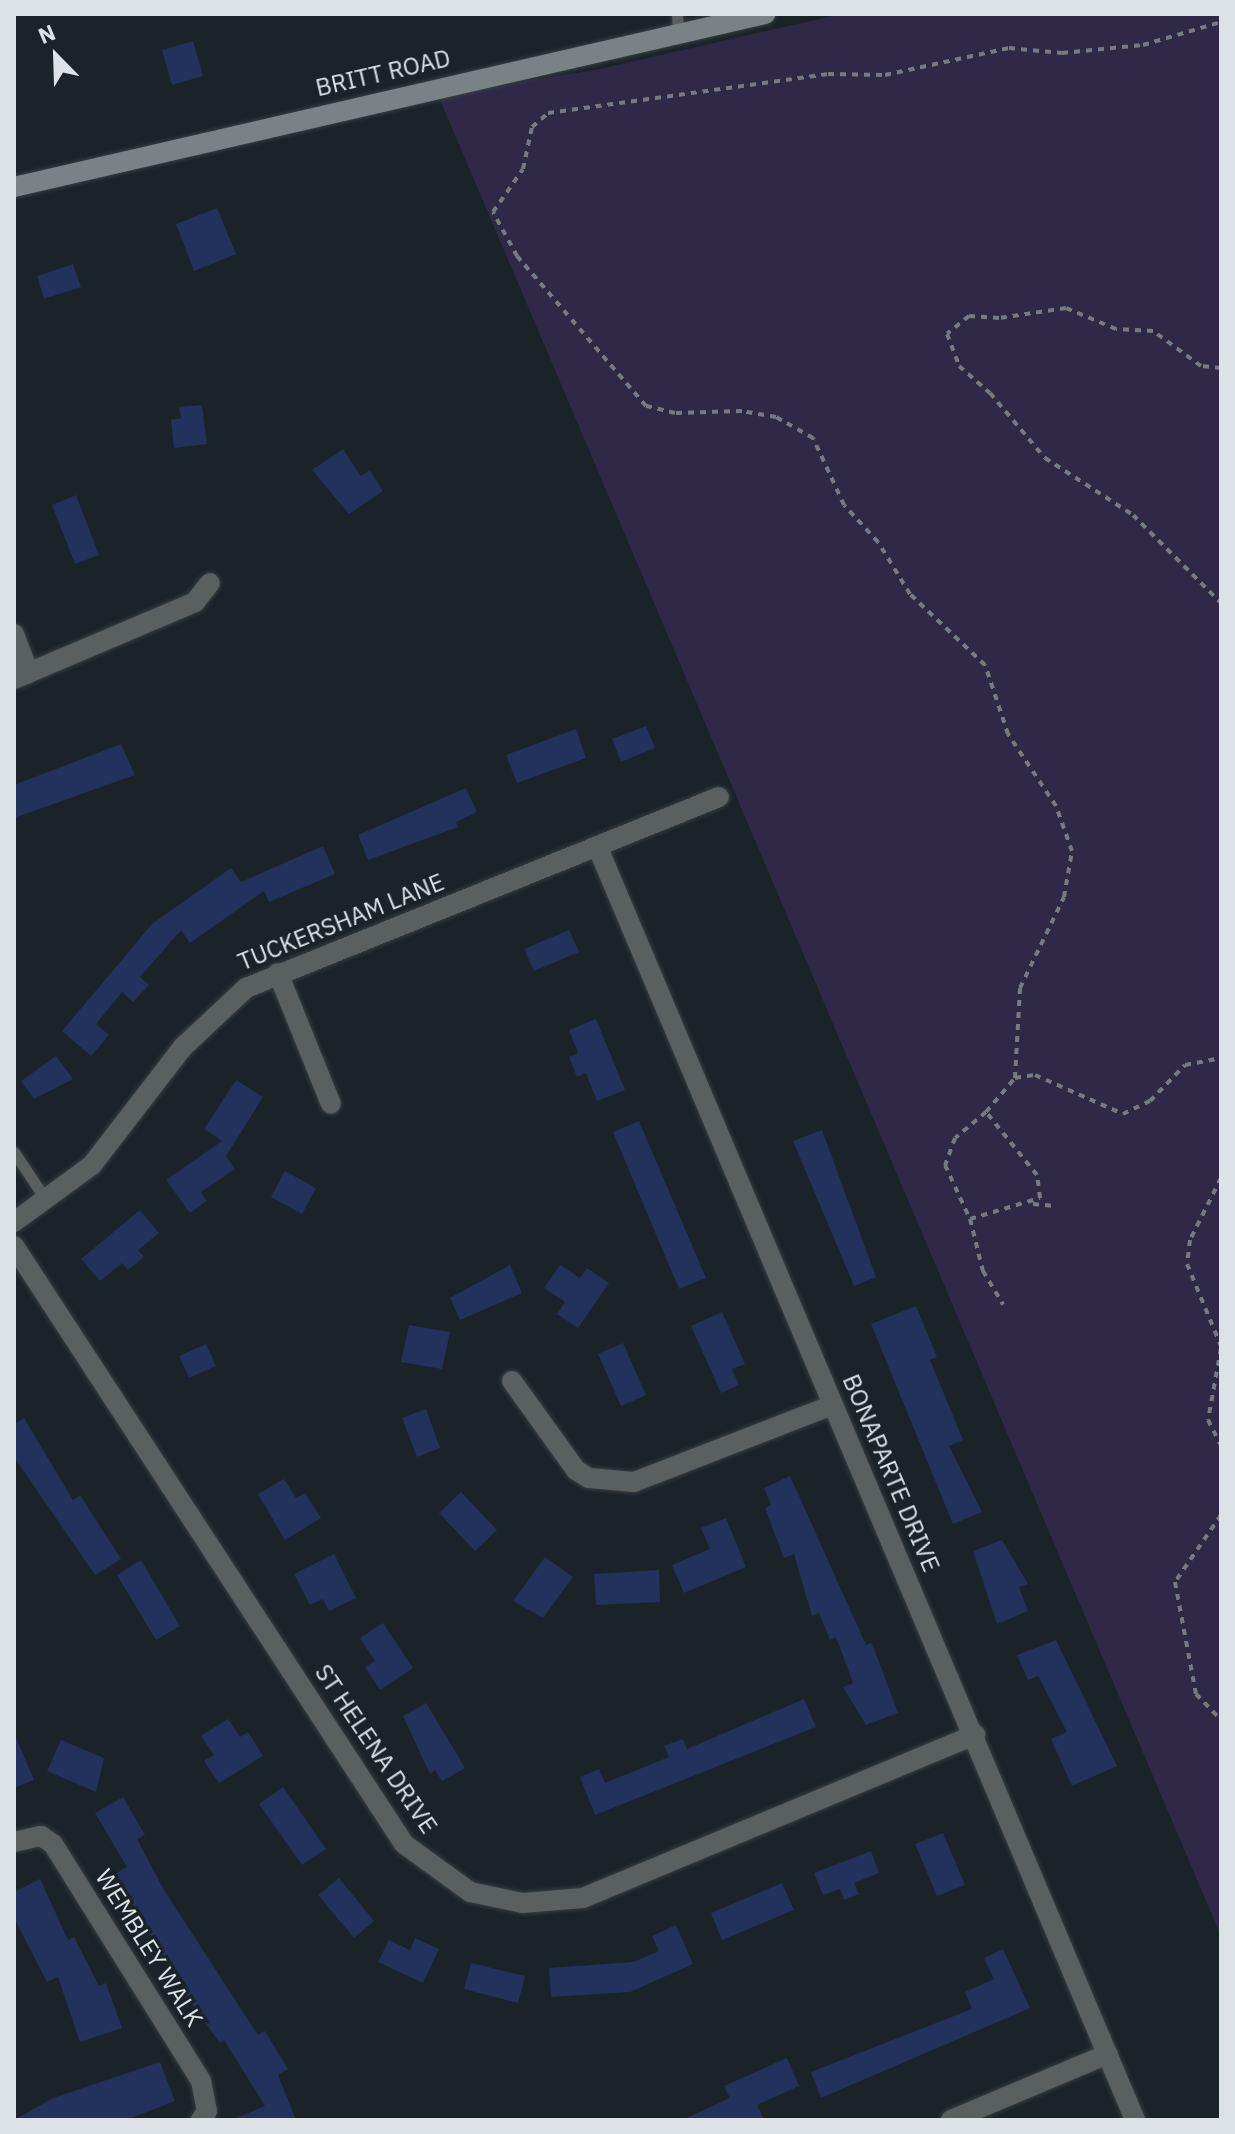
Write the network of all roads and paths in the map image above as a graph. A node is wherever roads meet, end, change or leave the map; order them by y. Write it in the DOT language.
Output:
graph roads {
  1 [pos="765,14"];
  2 [pos="721,18"];
  3 [pos="1221,22"];
  4 [pos="677,23"];
  5 [pos="14,187"];
  6 [pos="1221,368"];
  7 [pos="210,583"];
  8 [pos="1221,603"];
  9 [pos="14,634"];
  10 [pos="21,676"];
  11 [pos="719,797"];
  12 [pos="598,848"];
  13 [pos="278,973"];
  14 [pos="1221,1058"];
  15 [pos="1015,1078"];
  16 [pos="331,1104"];
  17 [pos="986,1112"];
  18 [pos="14,1152"];
  19 [pos="1221,1178"];
  20 [pos="46,1200"];
  21 [pos="1033,1204"];
  22 [pos="1055,1206"];
  23 [pos="970,1219"];
  24 [pos="14,1222"];
  25 [pos="14,1246"];
  26 [pos="1003,1304"];
  27 [pos="1221,1347"];
  28 [pos="512,1381"];
  29 [pos="833,1405"];
  30 [pos="1221,1445"];
  31 [pos="1221,1515"];
  32 [pos="1221,1720"];
  33 [pos="975,1735"];
  34 [pos="14,1842"];
  35 [pos="1108,2054"];
  36 [pos="201,2120"];
  37 [pos="951,2120"];
  38 [pos="1135,2120"];
  1 -- 2 [label="street, BRITT ROAD"];
  2 -- 4 [label="street, BRITT ROAD"];
  3 -- 15 [label="path"];
  4 -- 5 [label="street, BRITT ROAD"];
  6 -- 8 [label="path"];
  7 -- 10 [label="street"];
  9 -- 10 [label="street"];
  11 -- 12 [label="street, TUCKERSHAM LANE"];
  12 -- 13 [label="street, TUCKERSHAM LANE"];
  12 -- 29 [label="street, BONAPARTE DRIVE"];
  13 -- 16 [label="street"];
  13 -- 20 [label="street, TUCKERSHAM LANE"];
  14 -- 15 [label="path"];
  15 -- 17 [label="path"];
  17 -- 21 [label="path"];
  17 -- 23 [label="path"];
  18 -- 20 [label="lane"];
  19 -- 27 [label="path"];
  20 -- 24 [label="street, TUCKERSHAM LANE"];
  21 -- 22 [label="path"];
  21 -- 23 [label="path"];
  23 -- 26 [label="path"];
  25 -- 33 [label="street, ST HELENA DRIVE"];
  27 -- 30 [label="path"];
  28 -- 29 [label="street"];
  29 -- 33 [label="street, BONAPARTE DRIVE"];
  31 -- 32 [label="path"];
  33 -- 35 [label="street, BONAPARTE DRIVE"];
  34 -- 36 [label="street, WEMBLEY WALK"];
  35 -- 37 [label="street"];
  35 -- 38 [label="street, BONAPARTE DRIVE"];
}
